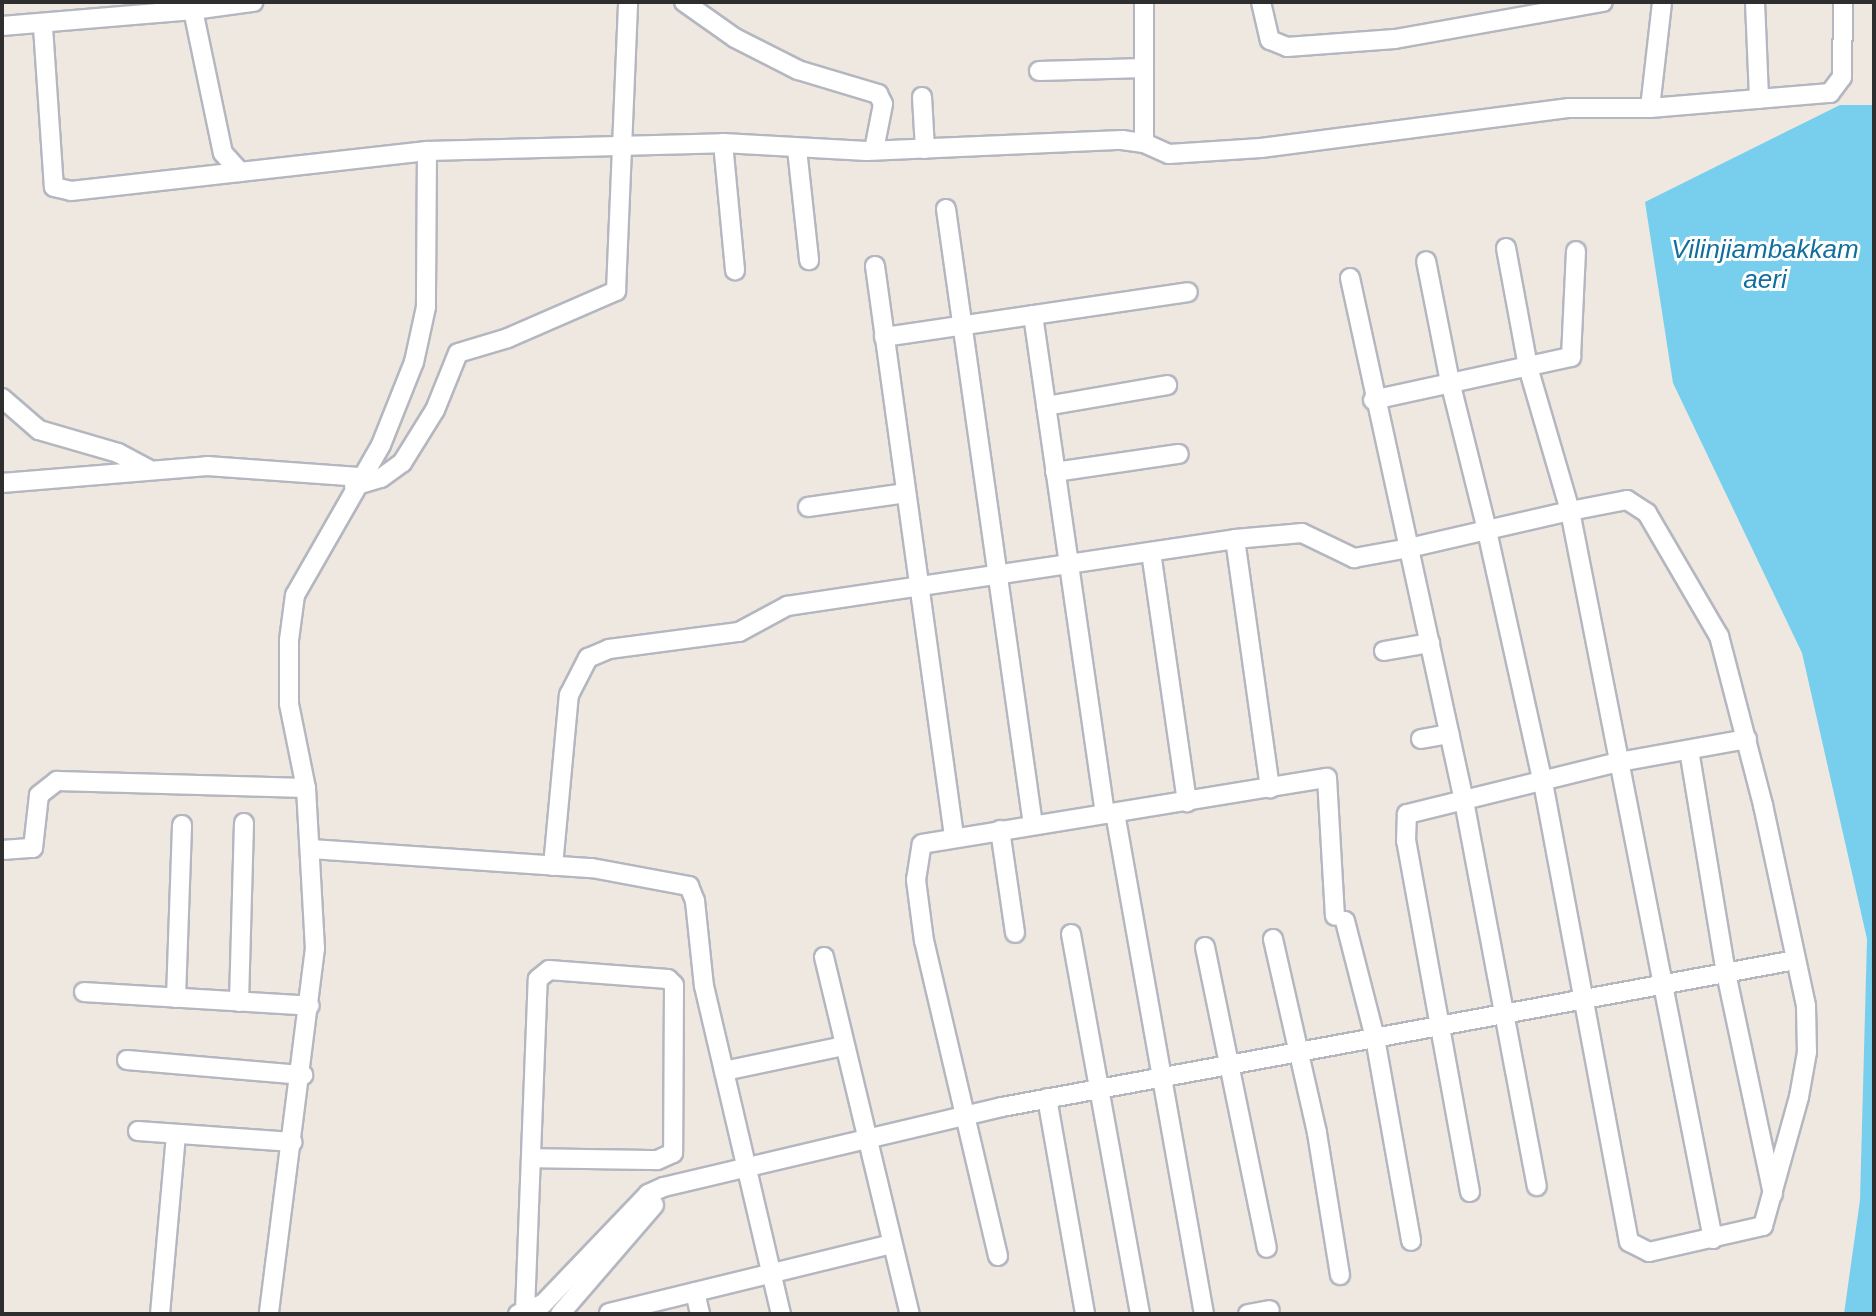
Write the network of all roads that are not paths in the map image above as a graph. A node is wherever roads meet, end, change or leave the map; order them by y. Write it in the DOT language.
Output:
graph roads {
  1 [pos="253,2"];
  2 [pos="628,2"];
  3 [pos="684,2"];
  4 [pos="1144,2"];
  5 [pos="1261,2"];
  6 [pos="1603,2"];
  7 [pos="1662,2"];
  8 [pos="1755,2"];
  9 [pos="1843,2"];
  10 [pos="192,6"];
  11 [pos="2,26"];
  12 [pos="43,27"];
  13 [pos="1144,68"];
  14 [pos="1039,71"];
  15 [pos="922,97"];
  16 [pos="1759,99"];
  17 [pos="1650,108"];
  18 [pos="723,143"];
  19 [pos="1144,143"];
  20 [pos="620,147"];
  21 [pos="797,149"];
  22 [pos="925,149"];
  23 [pos="874,150"];
  24 [pos="427,151"];
  25 [pos="240,172"];
  26 [pos="946,209"];
  27 [pos="1506,248"];
  28 [pos="1576,251"];
  29 [pos="809,260"];
  30 [pos="1426,261"];
  31 [pos="875,266"];
  32 [pos="735,270"];
  33 [pos="1350,278"];
  34 [pos="1188,292"];
  35 [pos="1033,315"];
  36 [pos="963,325"];
  37 [pos="884,337"];
  38 [pos="1528,367"];
  39 [pos="1450,382"];
  40 [pos="1167,385"];
  41 [pos="2,398"];
  42 [pos="1373,400"];
  43 [pos="1046,406"];
  44 [pos="1179,454"];
  45 [pos="148,469"];
  46 [pos="1055,472"];
  47 [pos="357,481"];
  48 [pos="2,483"];
  49 [pos="906,493"];
  50 [pos="808,507"];
  51 [pos="1570,511"];
  52 [pos="1487,530"];
  53 [pos="1235,539"];
  54 [pos="1409,548"];
  55 [pos="1151,552"];
  56 [pos="1069,564"];
  57 [pos="998,575"];
  58 [pos="919,586"];
  59 [pos="1430,643"];
  60 [pos="1384,651"];
  61 [pos="1450,734"];
  62 [pos="1421,739"];
  63 [pos="1747,739"];
  64 [pos="1689,750"];
  65 [pos="1619,762"];
  66 [pos="1542,779"];
  67 [pos="306,788"];
  68 [pos="1270,789"];
  69 [pos="1463,799"];
  70 [pos="1187,802"];
  71 [pos="1110,814"];
  72 [pos="244,823"];
  73 [pos="182,825"];
  74 [pos="1033,825"];
  75 [pos="1000,830"];
  76 [pos="954,836"];
  77 [pos="311,849"];
  78 [pos="2,850"];
  79 [pos="553,866"];
  80 [pos="1015,933"];
  81 [pos="1071,934"];
  82 [pos="1273,939"];
  83 [pos="1205,947"];
  84 [pos="824,957"];
  85 [pos="1795,960"];
  86 [pos="1726,973"];
  87 [pos="1663,984"];
  88 [pos="84,992"];
  89 [pos="176,998"];
  90 [pos="1584,999"];
  91 [pos="239,1002"];
  92 [pos="310,1006"];
  93 [pos="1502,1014"];
  94 [pos="1439,1026"];
  95 [pos="1375,1038"];
  96 [pos="844,1046"];
  97 [pos="1298,1052"];
  98 [pos="127,1060"];
  99 [pos="1231,1064"];
  100 [pos="724,1071"];
  101 [pos="303,1075"];
  102 [pos="1160,1078"];
  103 [pos="1100,1089"];
  104 [pos="1047,1098"];
  105 [pos="965,1116"];
  106 [pos="138,1131"];
  107 [pos="176,1135"];
  108 [pos="866,1139"];
  109 [pos="293,1142"];
  110 [pos="531,1158"];
  111 [pos="657,1160"];
  112 [pos="745,1169"];
  113 [pos="1537,1186"];
  114 [pos="661,1189"];
  115 [pos="1470,1192"];
  116 [pos="1774,1197"];
  117 [pos="1713,1239"];
  118 [pos="1411,1241"];
  119 [pos="892,1244"];
  120 [pos="1267,1248"];
  121 [pos="998,1256"];
  122 [pos="771,1274"];
  123 [pos="1340,1275"];
  124 [pos="695,1292"];
  125 [pos="1270,1310"];
  126 [pos="521,1313"];
  127 [pos="609,1313"];
  128 [pos="160,1314"];
  129 [pos="269,1314"];
  130 [pos="560,1314"];
  131 [pos="700,1314"];
  132 [pos="781,1314"];
  133 [pos="910,1314"];
  134 [pos="1085,1314"];
  135 [pos="1140,1314"];
  136 [pos="1204,1314"];
  137 [pos="1248,1314"];
  1 -- 10 [label="street"];
  2 -- 20 [label="street"];
  3 -- 23 [label="street"];
  4 -- 13 [label="street"];
  5 -- 6 [label="street"];
  7 -- 17 [label="street"];
  8 -- 16 [label="street"];
  9 -- 16 [label="street"];
  10 -- 12 [label="street"];
  10 -- 25 [label="street"];
  11 -- 12 [label="street"];
  12 -- 25 [label="street"];
  13 -- 14 [label="street"];
  13 -- 19 [label="street"];
  15 -- 22 [label="street"];
  16 -- 17 [label="street"];
  17 -- 19 [label="street"];
  18 -- 20 [label="street"];
  18 -- 21 [label="street"];
  18 -- 32 [label="street"];
  19 -- 22 [label="street"];
  20 -- 24 [label="street"];
  20 -- 47 [label="street"];
  21 -- 23 [label="street"];
  21 -- 29 [label="street"];
  22 -- 23 [label="street"];
  24 -- 25 [label="street"];
  24 -- 47 [label="street"];
  26 -- 36 [label="street"];
  27 -- 38 [label="street"];
  28 -- 38 [label="street"];
  30 -- 39 [label="street"];
  31 -- 37 [label="street"];
  33 -- 42 [label="street"];
  34 -- 35 [label="street"];
  35 -- 36 [label="street"];
  35 -- 43 [label="street"];
  36 -- 37 [label="street"];
  36 -- 57 [label="street"];
  37 -- 49 [label="street"];
  38 -- 39 [label="street"];
  38 -- 51 [label="street"];
  39 -- 42 [label="street"];
  39 -- 52 [label="street"];
  40 -- 43 [label="street"];
  41 -- 45 [label="street"];
  42 -- 54 [label="street"];
  43 -- 46 [label="street"];
  44 -- 46 [label="street"];
  45 -- 47 [label="street"];
  45 -- 48 [label="street"];
  46 -- 56 [label="street"];
  47 -- 67 [label="street"];
  49 -- 50 [label="street"];
  49 -- 58 [label="street"];
  51 -- 52 [label="street"];
  51 -- 63 [label="street"];
  51 -- 65 [label="street"];
  52 -- 54 [label="street"];
  52 -- 66 [label="street"];
  53 -- 54 [label="street"];
  53 -- 55 [label="street"];
  53 -- 68 [label="street"];
  54 -- 59 [label="street"];
  55 -- 56 [label="street"];
  55 -- 70 [label="street"];
  56 -- 57 [label="street"];
  56 -- 71 [label="street"];
  57 -- 58 [label="street"];
  57 -- 74 [label="street"];
  58 -- 76 [label="street"];
  58 -- 79 [label="street"];
  59 -- 60 [label="street"];
  59 -- 61 [label="street"];
  61 -- 62 [label="street"];
  61 -- 69 [label="street"];
  63 -- 64 [label="street"];
  63 -- 85 [label="street"];
  64 -- 65 [label="street"];
  64 -- 86 [label="street"];
  65 -- 66 [label="street"];
  65 -- 87 [label="street"];
  66 -- 69 [label="street"];
  66 -- 90 [label="street"];
  67 -- 77 [label="street"];
  67 -- 78 [label="street"];
  68 -- 70 [label="street"];
  68 -- 95 [label="street"];
  69 -- 93 [label="street"];
  69 -- 94 [label="street"];
  70 -- 71 [label="street"];
  71 -- 74 [label="street"];
  71 -- 102 [label="street"];
  72 -- 91 [label="street"];
  73 -- 89 [label="street"];
  74 -- 75 [label="street"];
  75 -- 76 [label="street"];
  75 -- 80 [label="street"];
  76 -- 105 [label="street"];
  77 -- 79 [label="street"];
  77 -- 92 [label="street"];
  79 -- 100 [label="street"];
  81 -- 103 [label="street"];
  82 -- 97 [label="street"];
  83 -- 99 [label="street"];
  84 -- 96 [label="street"];
  85 -- 86 [label="street"];
  85 -- 116 [label="street"];
  86 -- 87 [label="street"];
  86 -- 116 [label="street"];
  87 -- 90 [label="street"];
  87 -- 117 [label="street"];
  88 -- 89 [label="street"];
  89 -- 91 [label="street"];
  90 -- 93 [label="street"];
  90 -- 117 [label="street"];
  91 -- 92 [label="street"];
  92 -- 101 [label="street"];
  93 -- 94 [label="street"];
  93 -- 113 [label="street"];
  94 -- 95 [label="street"];
  94 -- 115 [label="street"];
  95 -- 97 [label="street"];
  95 -- 118 [label="street"];
  96 -- 100 [label="street"];
  96 -- 108 [label="street"];
  97 -- 99 [label="street"];
  97 -- 123 [label="street"];
  98 -- 101 [label="street"];
  99 -- 102 [label="street"];
  99 -- 120 [label="street"];
  100 -- 112 [label="street"];
  101 -- 109 [label="street"];
  102 -- 103 [label="street"];
  102 -- 136 [label="street"];
  103 -- 104 [label="street"];
  103 -- 135 [label="street"];
  104 -- 105 [label="street"];
  104 -- 134 [label="street"];
  105 -- 108 [label="street"];
  105 -- 121 [label="street"];
  106 -- 107 [label="street"];
  107 -- 109 [label="street"];
  107 -- 128 [label="street"];
  108 -- 112 [label="street"];
  108 -- 119 [label="street"];
  109 -- 129 [label="street"];
  110 -- 111 [label="street"];
  110 -- 111 [label="street"];
  110 -- 126 [label="street"];
  111 -- 114 [label="street"];
  112 -- 114 [label="street"];
  112 -- 122 [label="street"];
  114 -- 126 [label="street"];
  114 -- 130 [label="street"];
  116 -- 117 [label="street"];
  119 -- 122 [label="street"];
  119 -- 133 [label="street"];
  122 -- 124 [label="street"];
  122 -- 132 [label="street"];
  124 -- 127 [label="street"];
  124 -- 131 [label="street"];
  125 -- 137 [label="street"];
}
